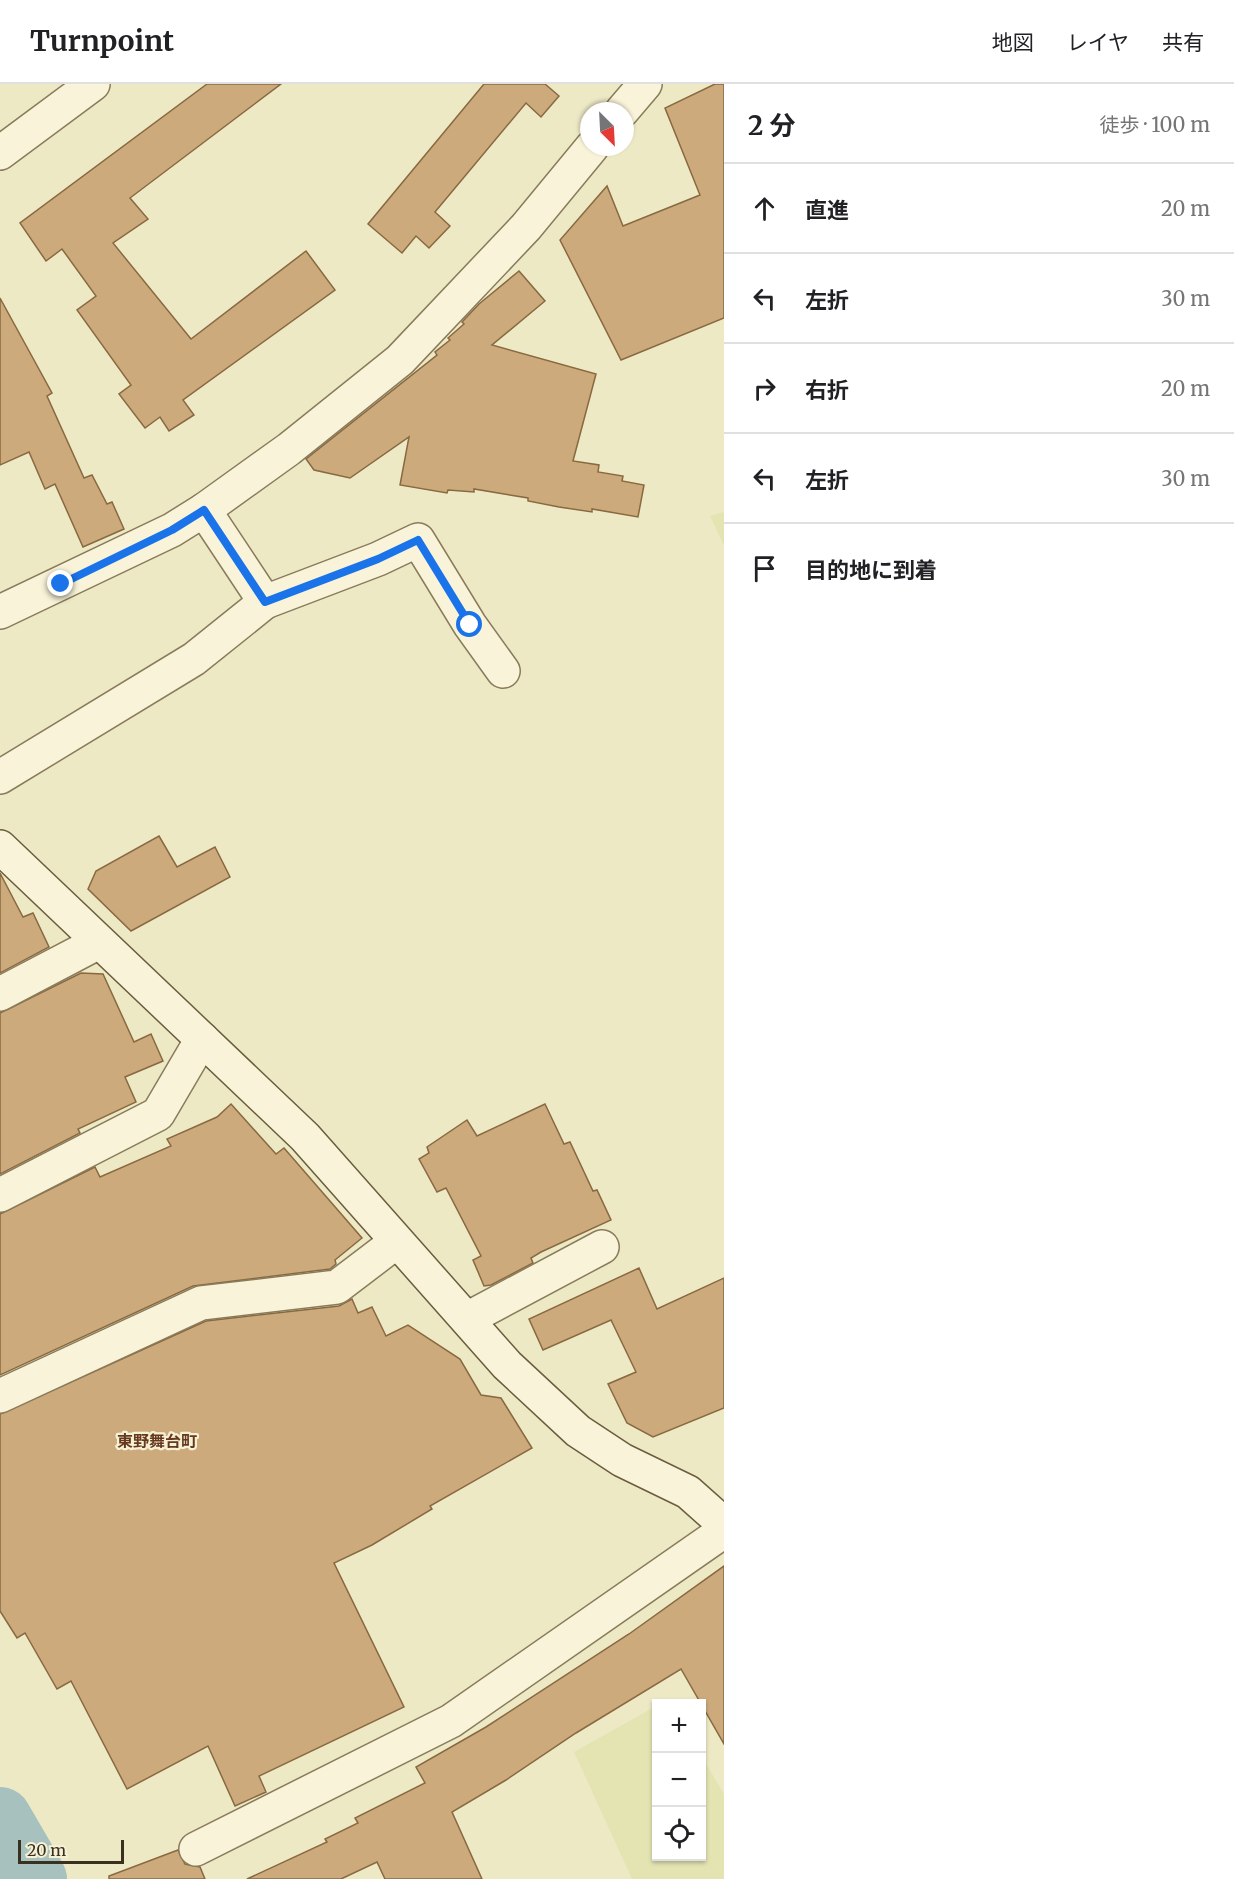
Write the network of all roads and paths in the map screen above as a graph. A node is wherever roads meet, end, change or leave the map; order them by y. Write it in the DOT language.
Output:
graph roads {
  1 [pos="93,84"];
  2 [pos="643,84"];
  3 [pos="629,102"];
  4 [pos="0,153"];
  5 [pos="585,156"];
  6 [pos="204,510"];
  7 [pos="265,602"];
  8 [pos="0,612"];
  9 [pos="502,671"];
  10 [pos="0,777"];
  11 [pos="0,847"];
  12 [pos="99,942"];
  13 [pos="0,994"];
  14 [pos="202,1039"];
  15 [pos="0,1196"];
  16 [pos="396,1242"];
  17 [pos="602,1247"];
  18 [pos="467,1319"];
  19 [pos="0,1396"];
  20 [pos="724,1524"];
  21 [pos="724,1531"];
  22 [pos="196,1849"];
  1 -- 4 [label="street"];
  2 -- 3 [label="street"];
  5 -- 6 [label="street"];
  6 -- 7 [label="street"];
  6 -- 8 [label="street"];
  7 -- 9 [label="street"];
  7 -- 10 [label="street"];
  11 -- 12 [label="street"];
  12 -- 13 [label="street"];
  12 -- 14 [label="street"];
  14 -- 15 [label="street"];
  14 -- 16 [label="street"];
  16 -- 18 [label="street"];
  16 -- 19 [label="street"];
  17 -- 18 [label="street"];
  18 -- 20 [label="street"];
  21 -- 22 [label="street"];
}
